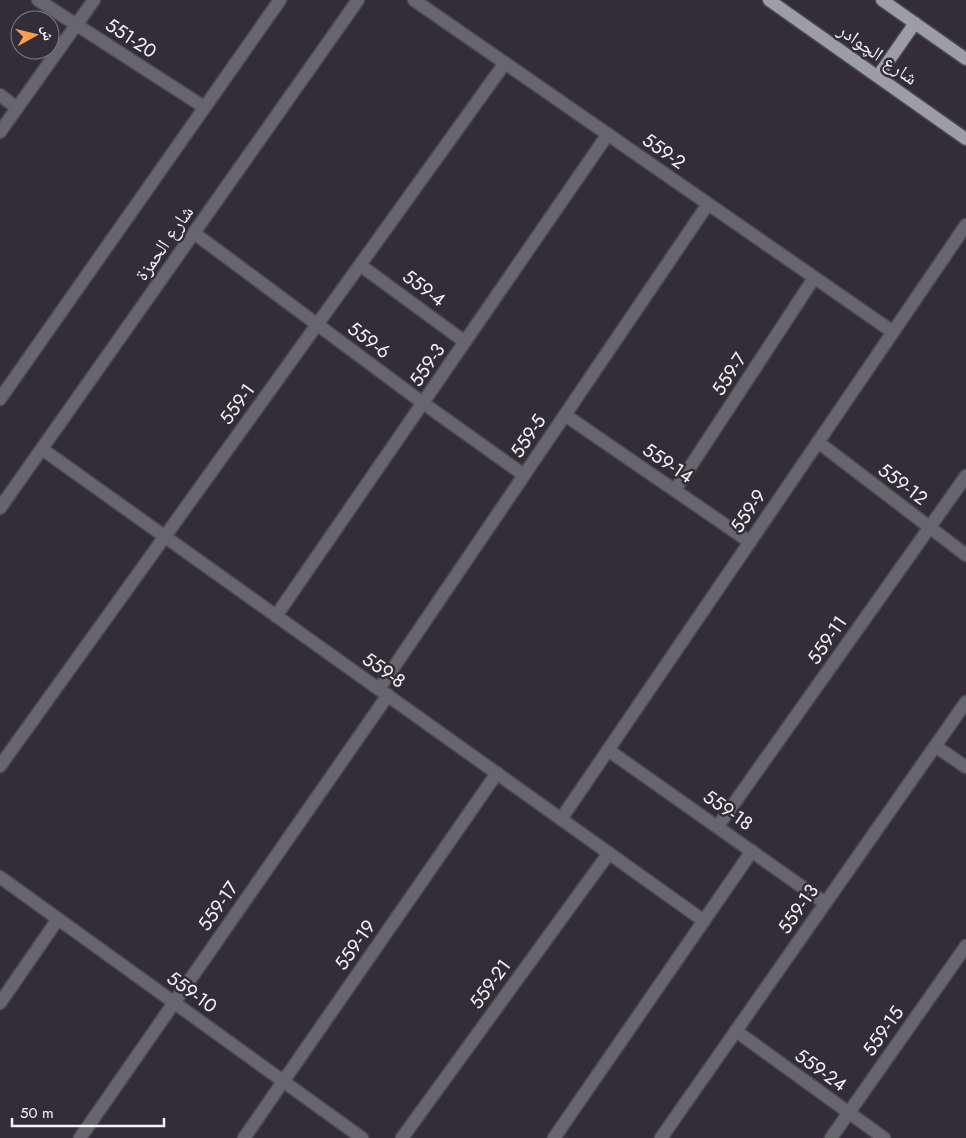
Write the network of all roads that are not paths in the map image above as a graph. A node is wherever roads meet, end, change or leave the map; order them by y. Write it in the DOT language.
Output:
graph roads {
  1 [pos="38,0"];
  2 [pos="94,0"];
  3 [pos="280,0"];
  4 [pos="358,0"];
  5 [pos="414,0"];
  6 [pos="769,0"];
  7 [pos="882,0"];
  8 [pos="915,23"];
  9 [pos="76,25"];
  10 [pos="966,59"];
  11 [pos="505,63"];
  12 [pos="878,76"];
  13 [pos="0,96"];
  14 [pos="204,107"];
  15 [pos="18,108"];
  16 [pos="0,132"];
  17 [pos="608,134"];
  18 [pos="966,138"];
  19 [pos="708,204"];
  20 [pos="966,225"];
  21 [pos="194,233"];
  22 [pos="360,265"];
  23 [pos="814,278"];
  24 [pos="317,325"];
  25 [pos="893,332"];
  26 [pos="465,342"];
  27 [pos="0,398"];
  28 [pos="423,403"];
  29 [pos="565,415"];
  30 [pos="818,442"];
  31 [pos="42,449"];
  32 [pos="524,475"];
  33 [pos="966,476"];
  34 [pos="675,490"];
  35 [pos="0,508"];
  36 [pos="930,528"];
  37 [pos="165,537"];
  38 [pos="750,542"];
  39 [pos="966,555"];
  40 [pos="276,616"];
  41 [pos="384,692"];
  42 [pos="966,702"];
  43 [pos="936,746"];
  44 [pos="608,750"];
  45 [pos="0,766"];
  46 [pos="966,767"];
  47 [pos="497,773"];
  48 [pos="561,819"];
  49 [pos="718,826"];
  50 [pos="752,851"];
  51 [pos="609,853"];
  52 [pos="0,877"];
  53 [pos="826,903"];
  54 [pos="58,919"];
  55 [pos="704,921"];
  56 [pos="966,946"];
  57 [pos="174,1003"];
  58 [pos="0,1004"];
  59 [pos="736,1031"];
  60 [pos="283,1082"];
  61 [pos="849,1113"];
  62 [pos="346,1133"];
  63 [pos="80,1138"];
  64 [pos="244,1138"];
  65 [pos="362,1138"];
  66 [pos="402,1138"];
  67 [pos="554,1138"];
  68 [pos="661,1138"];
  69 [pos="831,1138"];
  70 [pos="884,1138"];
  1 -- 9 [label="street, 551-20"];
  2 -- 9 [label="street"];
  3 -- 14 [label="street"];
  4 -- 21 [label="street, شارع الحمزة"];
  5 -- 11 [label="street, 559-2"];
  6 -- 12 [label="main road, شارع الچوادر"];
  7 -- 8 [label="main road"];
  8 -- 10 [label="main road"];
  8 -- 12 [label="main road"];
  9 -- 14 [label="street, 551-20"];
  9 -- 15 [label="street"];
  11 -- 17 [label="street, 559-2"];
  11 -- 22 [label="street, 559-1"];
  12 -- 18 [label="main road, شارع الچوادر"];
  13 -- 15 [label="street"];
  14 -- 27 [label="street"];
  15 -- 16 [label="street"];
  17 -- 19 [label="street, 559-2"];
  17 -- 26 [label="street, 559-3"];
  19 -- 23 [label="street, 559-2"];
  19 -- 29 [label="street, 559-5"];
  20 -- 25 [label="street, 559-9"];
  21 -- 24 [label="street, 559-6"];
  21 -- 31 [label="street, شارع الحمزة"];
  22 -- 24 [label="street, 559-1"];
  22 -- 26 [label="street, 559-4"];
  23 -- 25 [label="street, 559-2"];
  23 -- 34 [label="street, 559-7"];
  24 -- 28 [label="street, 559-6"];
  24 -- 37 [label="street, 559-1"];
  25 -- 30 [label="street, 559-9"];
  26 -- 28 [label="street, 559-3"];
  28 -- 32 [label="street, 559-6"];
  28 -- 40 [label="street, 559-3"];
  29 -- 32 [label="street, 559-5"];
  29 -- 34 [label="street, 559-14"];
  30 -- 36 [label="street, 559-12"];
  30 -- 38 [label="street, 559-9"];
  31 -- 35 [label="street, شارع الحمزة"];
  31 -- 37 [label="street, 559-8"];
  32 -- 41 [label="street, 559-5"];
  33 -- 36 [label="street, 559-11"];
  34 -- 38 [label="street, 559-14"];
  36 -- 39 [label="street, 559-12"];
  36 -- 49 [label="street, 559-11"];
  37 -- 40 [label="street, 559-8"];
  37 -- 45 [label="street, 559-1"];
  38 -- 44 [label="street, 559-9"];
  40 -- 41 [label="street, 559-8"];
  41 -- 47 [label="street, 559-8"];
  41 -- 57 [label="street, 559-17"];
  42 -- 43 [label="street, 559-13"];
  43 -- 46 [label="street"];
  43 -- 53 [label="street, 559-13"];
  44 -- 48 [label="street, 559-9"];
  44 -- 49 [label="street, 559-18"];
  47 -- 48 [label="street, 559-8"];
  47 -- 60 [label="street, 559-19"];
  48 -- 51 [label="street, 559-8"];
  49 -- 50 [label="street, 559-18"];
  50 -- 53 [label="street, 559-18"];
  50 -- 55 [label="street"];
  51 -- 55 [label="street, 559-8"];
  51 -- 66 [label="street, 559-21"];
  52 -- 54 [label="street, 559-10"];
  53 -- 59 [label="street, 559-13"];
  54 -- 57 [label="street, 559-10"];
  54 -- 58 [label="street"];
  55 -- 67 [label="street"];
  56 -- 61 [label="street, 559-15"];
  57 -- 60 [label="street, 559-10"];
  57 -- 63 [label="street, 559-17"];
  59 -- 61 [label="street, 559-24"];
  59 -- 68 [label="street, 559-13"];
  60 -- 62 [label="street, 559-10"];
  60 -- 64 [label="street, 559-19"];
  61 -- 69 [label="street, 559-15"];
  61 -- 70 [label="street, 559-24"];
  62 -- 65 [label="street, 559-10"];
}
